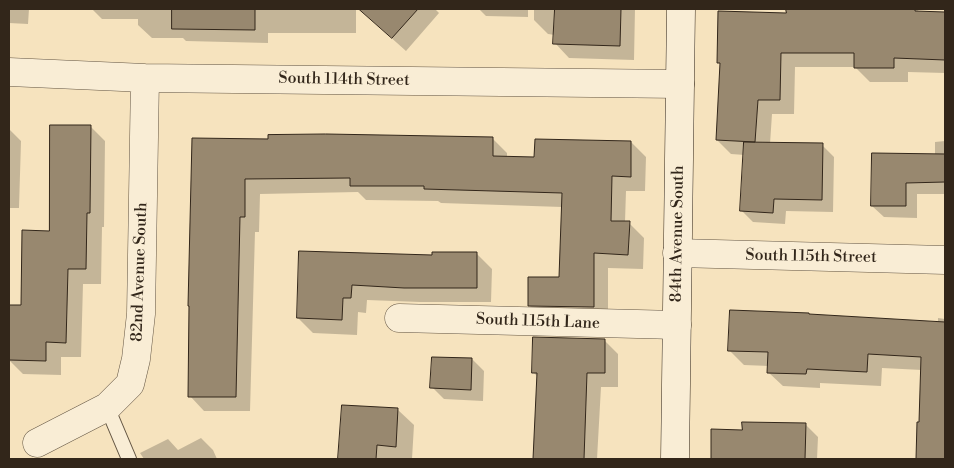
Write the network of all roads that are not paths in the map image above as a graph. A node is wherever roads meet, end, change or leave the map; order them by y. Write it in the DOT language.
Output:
graph roads {
  1 [pos="681,9"];
  2 [pos="9,72"];
  3 [pos="145,78"];
  4 [pos="680,84"];
  5 [pos="678,253"];
  6 [pos="945,260"];
  7 [pos="399,318"];
  8 [pos="677,325"];
  9 [pos="107,407"];
  10 [pos="37,443"];
  11 [pos="129,459"];
  12 [pos="675,459"];
  1 -- 4 [label="street, 84th Avenue South"];
  2 -- 3 [label="street, South 114th Street"];
  3 -- 4 [label="street, South 114th Street"];
  3 -- 9 [label="street, 82nd Avenue South"];
  4 -- 5 [label="street, 84th Avenue South"];
  5 -- 6 [label="street, South 115th Street"];
  5 -- 8 [label="street, 84th Avenue South"];
  7 -- 8 [label="street, South 115th Lane"];
  8 -- 12 [label="street, 84th Avenue South"];
  9 -- 10 [label="street, 82nd Avenue South"];
  9 -- 11 [label="lane"];
}
